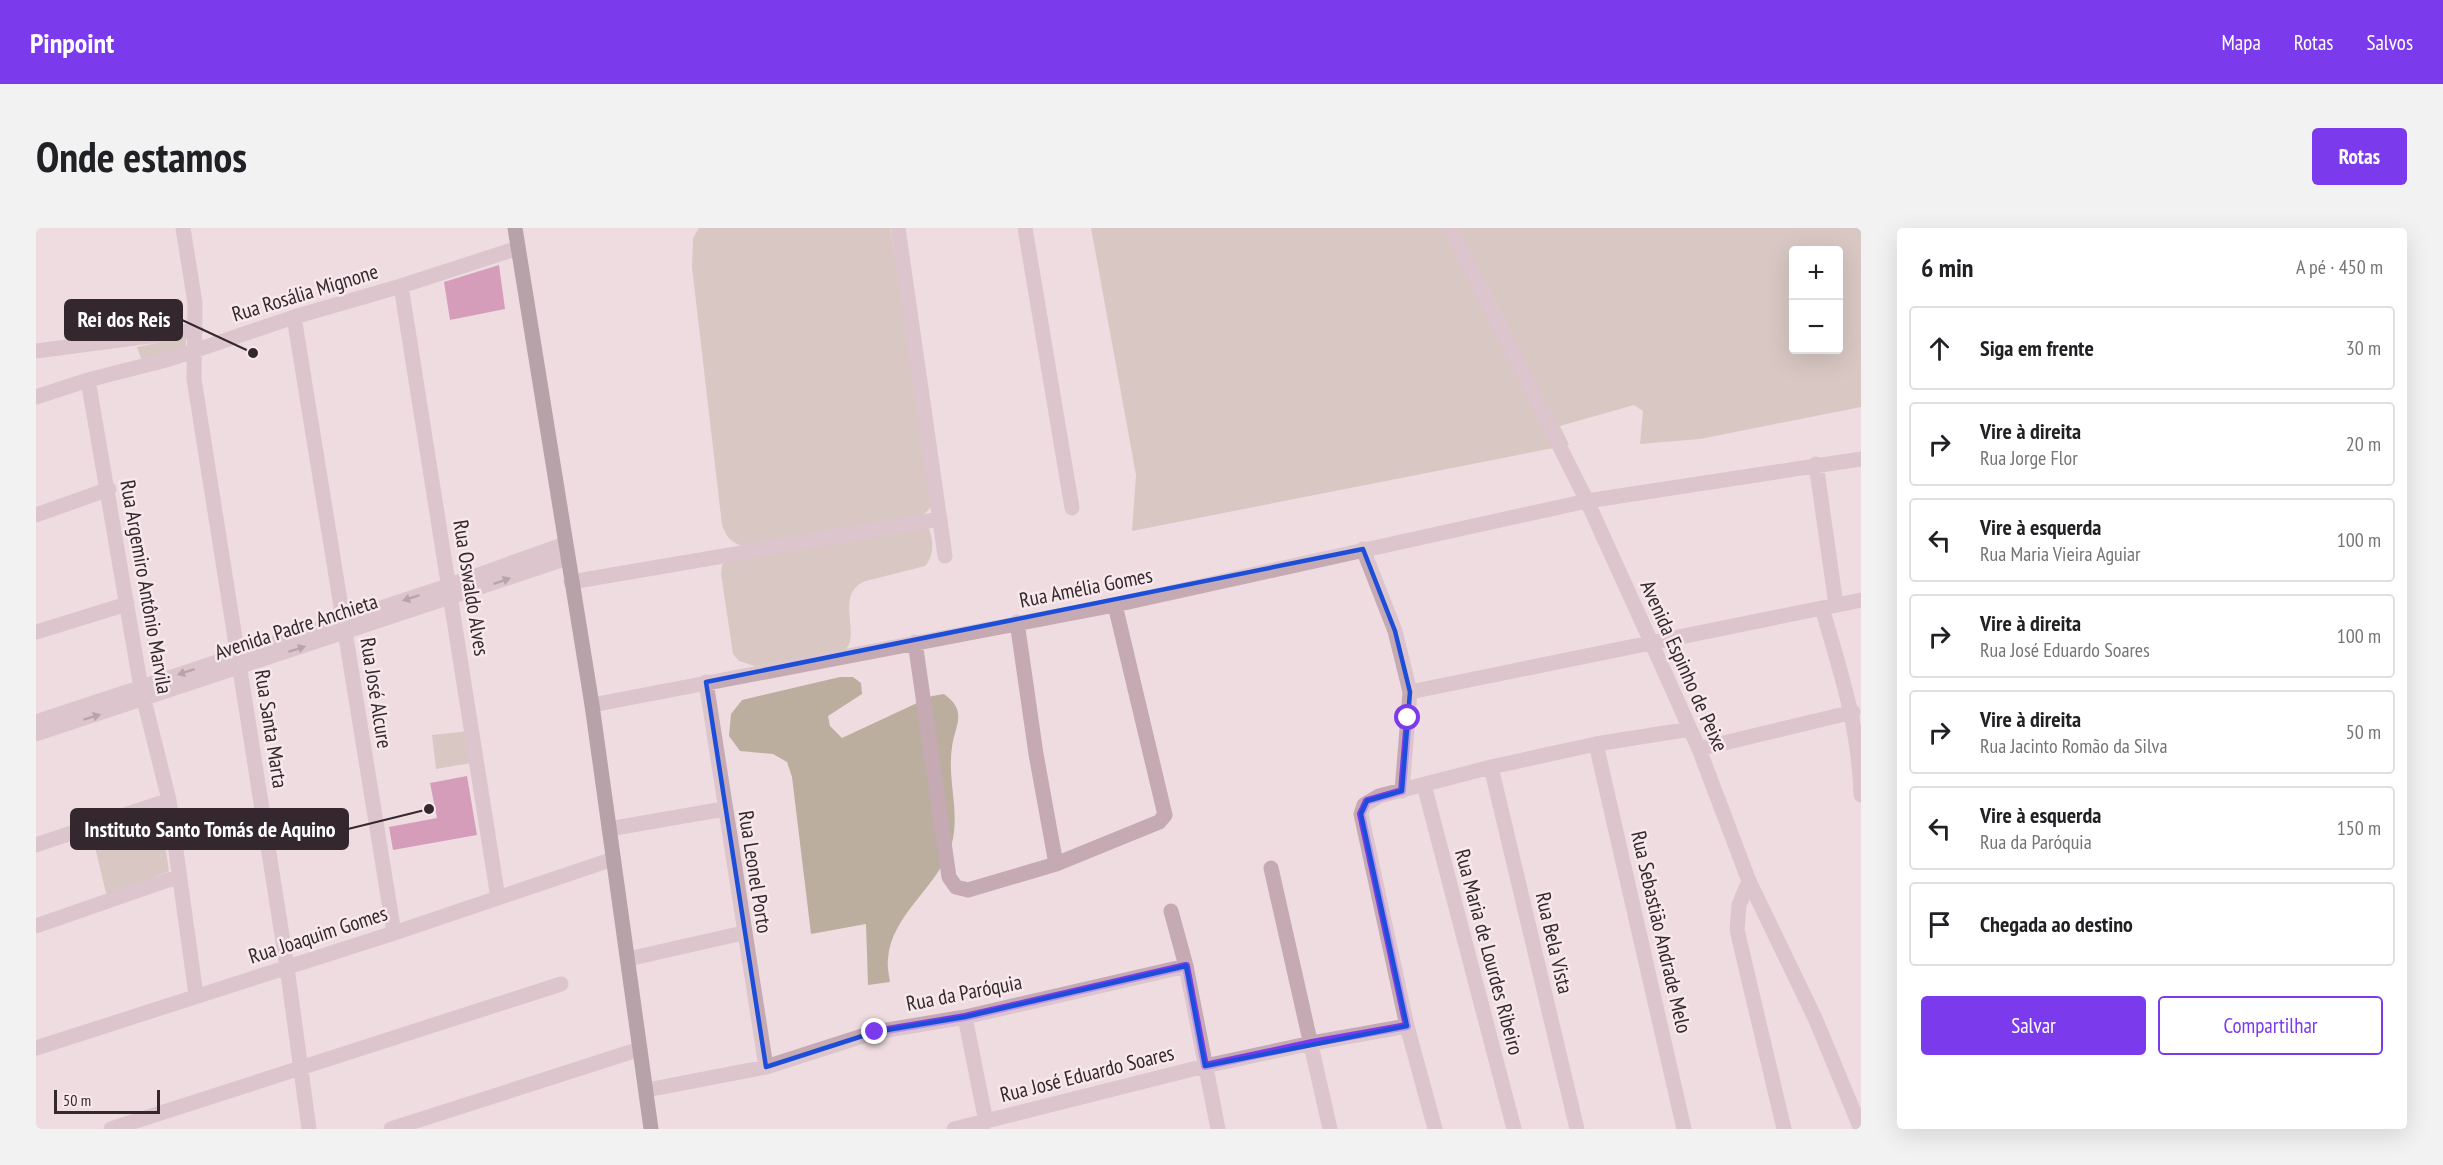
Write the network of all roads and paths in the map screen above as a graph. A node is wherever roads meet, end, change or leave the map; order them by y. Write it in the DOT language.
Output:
graph roads {
  1 [pos="183,228"];
  2 [pos="515,228"];
  3 [pos="898,228"];
  4 [pos="1025,228"];
  5 [pos="1450,228"];
  6 [pos="518,248"];
  7 [pos="401,286"];
  8 [pos="294,316"];
  9 [pos="196,330"];
  10 [pos="36,351"];
  11 [pos="194,351"];
  12 [pos="88,380"];
  13 [pos="36,397"];
  14 [pos="1861,459"];
  15 [pos="1816,464"];
  16 [pos="109,489"];
  17 [pos="1587,501"];
  18 [pos="1072,508"];
  19 [pos="36,515"];
  20 [pos="940,519"];
  21 [pos="1363,549"];
  22 [pos="567,551"];
  23 [pos="945,556"];
  24 [pos="571,582"];
  25 [pos="451,592"];
  26 [pos="1861,600"];
  27 [pos="127,604"];
  28 [pos="1115,605"];
  29 [pos="1829,607"];
  30 [pos="1017,622"];
  31 [pos="344,626"];
  32 [pos="36,632"];
  33 [pos="915,642"];
  34 [pos="1652,644"];
  35 [pos="239,661"];
  36 [pos="706,682"];
  37 [pos="1410,692"];
  38 [pos="142,694"];
  39 [pos="592,705"];
  40 [pos="1853,712"];
  41 [pos="36,722"];
  42 [pos="1690,729"];
  43 [pos="36,734"];
  44 [pos="1596,744"];
  45 [pos="1699,749"];
  46 [pos="1491,767"];
  47 [pos="1424,785"];
  48 [pos="1402,791"];
  49 [pos="1861,795"];
  50 [pos="169,800"];
  51 [pos="724,809"];
  52 [pos="609,829"];
  53 [pos="36,845"];
  54 [pos="613,860"];
  55 [pos="1056,864"];
  56 [pos="1271,868"];
  57 [pos="177,877"];
  58 [pos="1749,881"];
  59 [pos="498,898"];
  60 [pos="1171,910"];
  61 [pos="36,926"];
  62 [pos="394,933"];
  63 [pos="743,933"];
  64 [pos="628,959"];
  65 [pos="1186,966"];
  66 [pos="287,967"];
  67 [pos="561,984"];
  68 [pos="196,995"];
  69 [pos="965,1017"];
  70 [pos="1407,1026"];
  71 [pos="1312,1043"];
  72 [pos="36,1048"];
  73 [pos="640,1049"];
  74 [pos="300,1066"];
  75 [pos="1205,1066"];
  76 [pos="766,1067"];
  77 [pos="647,1090"];
  78 [pos="986,1122"];
  79 [pos="111,1129"];
  80 [pos="309,1129"];
  81 [pos="391,1129"];
  82 [pos="651,1129"];
  83 [pos="954,1129"];
  84 [pos="1218,1129"];
  85 [pos="1330,1129"];
  86 [pos="1435,1129"];
  87 [pos="1514,1129"];
  88 [pos="1577,1129"];
  89 [pos="1684,1129"];
  90 [pos="1784,1129"];
  91 [pos="1861,1129"];
  1 -- 9 [label="street, Rua Santa Marta"];
  2 -- 6 [label="main road"];
  3 -- 20 [label="street"];
  4 -- 18 [label="street"];
  5 -- 17 [label="street, Avenida Espinho de Peixe"];
  6 -- 7 [label="street, Rua Rosália Mignone"];
  6 -- 22 [label="main road"];
  7 -- 8 [label="street, Rua Rosália Mignone"];
  7 -- 25 [label="street, Rua Oswaldo Alves"];
  8 -- 11 [label="street, Rua Rosália Mignone"];
  8 -- 31 [label="street, Rua José Alcure"];
  9 -- 10 [label="street"];
  9 -- 11 [label="street, Rua Santa Marta"];
  11 -- 12 [label="street, Rua Rosália Mignone"];
  11 -- 35 [label="street, Rua Santa Marta"];
  12 -- 13 [label="street, Rua Rosália Mignone"];
  12 -- 16 [label="street, Rua Argemiro Antônio Marvila"];
  14 -- 15 [label="street, Rua Amélia Gomes"];
  15 -- 17 [label="street, Rua Amélia Gomes"];
  15 -- 29 [label="street"];
  16 -- 19 [label="street"];
  16 -- 27 [label="street, Rua Argemiro Antônio Marvila"];
  17 -- 21 [label="street, Rua Amélia Gomes"];
  17 -- 34 [label="street, Avenida Espinho de Peixe"];
  20 -- 23 [label="street"];
  20 -- 24 [label="street"];
  21 -- 28 [label="street, Rua Amélia Gomes"];
  21 -- 37 [label="street"];
  22 -- 24 [label="main road"];
  22 -- 25 [label="street, Avenida Padre Anchieta"];
  24 -- 39 [label="main road"];
  25 -- 31 [label="street, Avenida Padre Anchieta"];
  25 -- 59 [label="street, Rua Oswaldo Alves"];
  26 -- 29 [label="street"];
  27 -- 32 [label="street"];
  27 -- 38 [label="street, Rua Argemiro Antônio Marvila"];
  28 -- 30 [label="street, Rua Amélia Gomes"];
  28 -- 55 [label="street"];
  29 -- 34 [label="street"];
  29 -- 40 [label="street"];
  30 -- 33 [label="street, Rua Amélia Gomes"];
  30 -- 55 [label="street"];
  31 -- 35 [label="street, Avenida Padre Anchieta"];
  31 -- 62 [label="street, Rua José Alcure"];
  33 -- 36 [label="street, Rua Amélia Gomes"];
  33 -- 55 [label="street"];
  34 -- 37 [label="street"];
  34 -- 42 [label="street, Avenida Espinho de Peixe"];
  35 -- 38 [label="street, Avenida Padre Anchieta"];
  35 -- 66 [label="street, Rua Santa Marta"];
  36 -- 39 [label="street, Rua Amélia Gomes"];
  36 -- 51 [label="street, Rua Leonel Porto"];
  37 -- 48 [label="street"];
  38 -- 41 [label="street, Avenida Padre Anchieta"];
  43 -- 38 [label="street, Avenida Padre Anchieta, one-way"];
  38 -- 50 [label="street, Rua Argemiro Antônio Marvila"];
  39 -- 52 [label="main road"];
  40 -- 45 [label="street"];
  40 -- 49 [label="street"];
  42 -- 44 [label="street"];
  42 -- 45 [label="street, Avenida Espinho de Peixe"];
  44 -- 46 [label="street"];
  44 -- 89 [label="street, Rua Sebastião Andrade Melo"];
  45 -- 58 [label="street, Avenida Espinho de Peixe"];
  46 -- 47 [label="street"];
  46 -- 88 [label="street, Rua Bela Vista"];
  47 -- 48 [label="street"];
  47 -- 87 [label="street, Rua Maria de Lourdes Ribeiro"];
  48 -- 70 [label="street"];
  50 -- 53 [label="street"];
  50 -- 57 [label="street, Rua Argemiro Antônio Marvila"];
  51 -- 52 [label="street"];
  51 -- 63 [label="street, Rua Leonel Porto"];
  52 -- 54 [label="main road"];
  54 -- 59 [label="street, Rua Joaquim Gomes"];
  54 -- 64 [label="main road"];
  56 -- 71 [label="street"];
  57 -- 61 [label="street"];
  57 -- 68 [label="street, Rua Argemiro Antônio Marvila"];
  58 -- 90 [label="street"];
  58 -- 91 [label="street, Avenida Espinho de Peixe"];
  59 -- 62 [label="street, Rua Joaquim Gomes"];
  60 -- 65 [label="street"];
  62 -- 66 [label="street, Rua Joaquim Gomes"];
  63 -- 64 [label="street"];
  63 -- 76 [label="street, Rua Leonel Porto"];
  64 -- 73 [label="main road"];
  65 -- 69 [label="street, Rua da Paróquia"];
  65 -- 75 [label="street"];
  66 -- 68 [label="street, Rua Joaquim Gomes"];
  66 -- 74 [label="street, Rua Santa Marta"];
  67 -- 74 [label="street"];
  68 -- 72 [label="street, Rua Joaquim Gomes"];
  69 -- 76 [label="street, Rua da Paróquia"];
  69 -- 78 [label="street"];
  70 -- 71 [label="street, Rua José Eduardo Soares"];
  70 -- 86 [label="street"];
  71 -- 75 [label="street, Rua José Eduardo Soares"];
  71 -- 85 [label="street"];
  73 -- 77 [label="main road"];
  73 -- 81 [label="street"];
  74 -- 79 [label="street"];
  74 -- 80 [label="street, Rua Santa Marta"];
  75 -- 78 [label="street, Rua José Eduardo Soares"];
  75 -- 84 [label="street"];
  76 -- 77 [label="street, Rua da Paróquia"];
  77 -- 82 [label="main road"];
  78 -- 83 [label="street, Rua José Eduardo Soares"];
}
